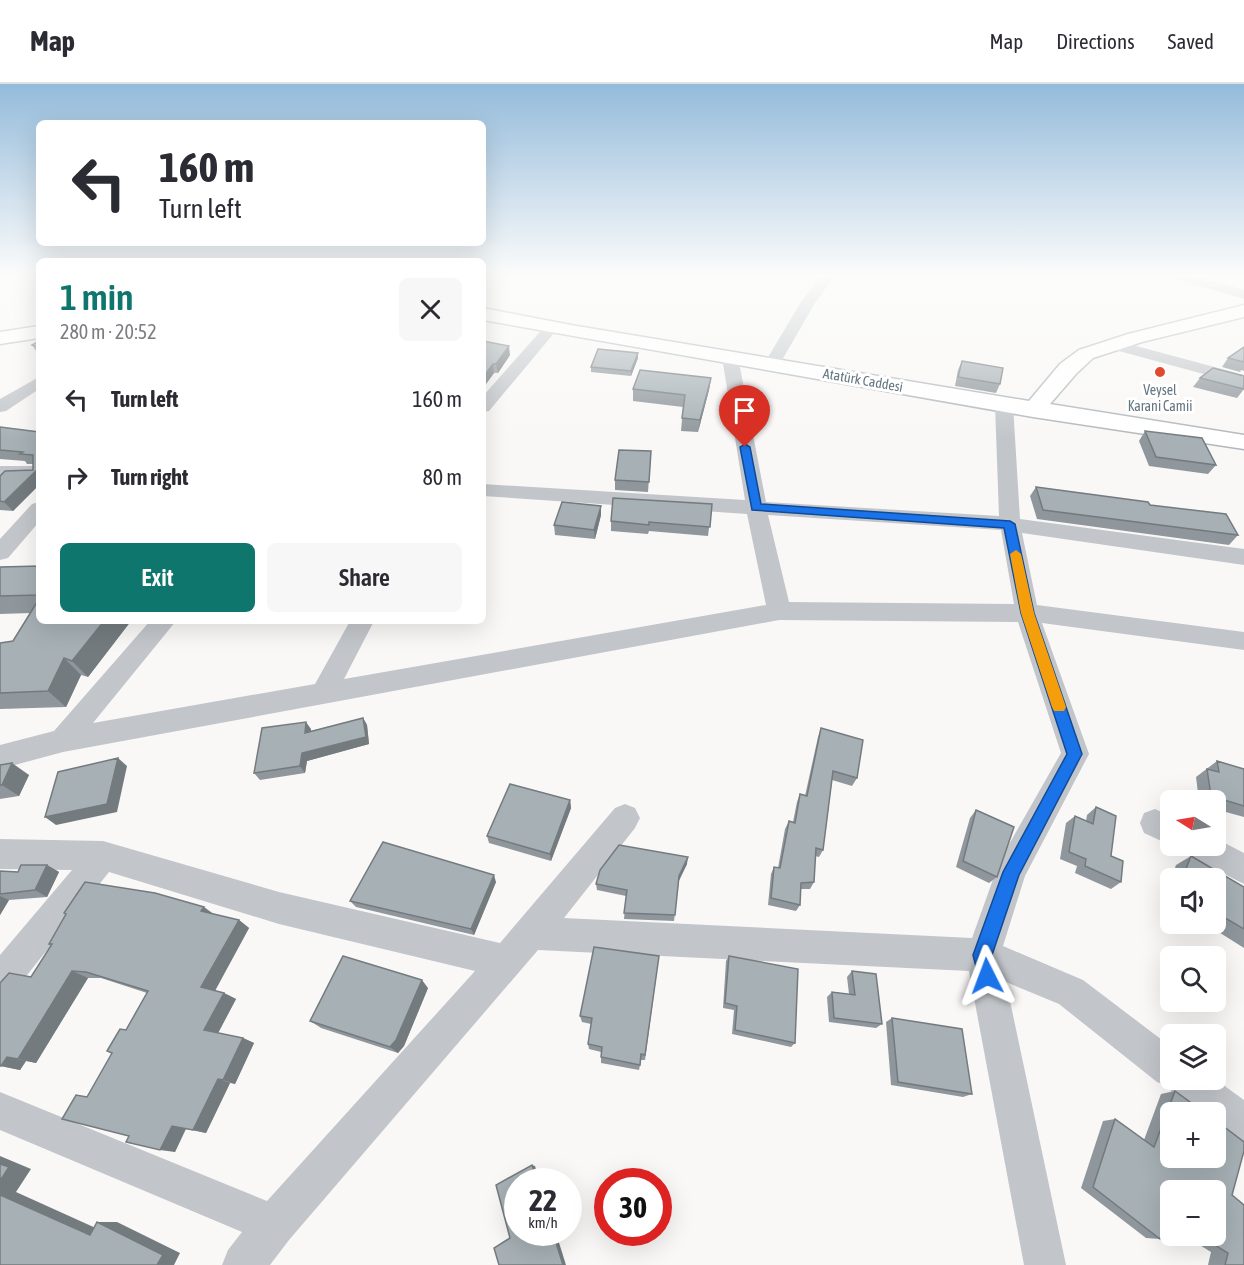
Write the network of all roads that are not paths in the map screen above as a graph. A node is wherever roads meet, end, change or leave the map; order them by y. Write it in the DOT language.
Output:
graph roads {
  1 [pos="550,329"];
  2 [pos="792,329"];
  3 [pos="1175,329"];
  4 [pos="36,332"];
  5 [pos="0,338"];
  6 [pos="1114,345"];
  7 [pos="730,357"];
  8 [pos="772,364"];
  9 [pos="1244,380"];
  10 [pos="36,384"];
  11 [pos="486,404"];
  12 [pos="1004,405"];
  13 [pos="0,407"];
  14 [pos="1033,410"];
  15 [pos="1244,442"];
  16 [pos="0,472"];
  17 [pos="36,472"];
  18 [pos="486,490"];
  19 [pos="756,508"];
  20 [pos="36,512"];
  21 [pos="1010,524"];
  22 [pos="0,553"];
  23 [pos="1244,557"];
  24 [pos="780,611"];
  25 [pos="1027,613"];
  26 [pos="161,624"];
  27 [pos="360,624"];
  28 [pos="1244,641"];
  29 [pos="324,692"];
  30 [pos="63,740"];
  31 [pos="0,757"];
  32 [pos="625,818"];
  33 [pos="0,854"];
  34 [pos="103,856"];
  35 [pos="1219,856"];
  36 [pos="1244,869"];
  37 [pos="531,933"];
  38 [pos="982,955"];
  39 [pos="505,961"];
  40 [pos="0,982"];
  41 [pos="1160,1061"];
  42 [pos="1199,1090"];
  43 [pos="0,1111"];
  44 [pos="1244,1123"];
  45 [pos="274,1225"];
  46 [pos="243,1265"];
  47 [pos="1045,1265"];
  1 -- 7 [label="street, Atatürk Caddesi"];
  1 -- 11 [label="street"];
  2 -- 8 [label="street"];
  3 -- 6 [label="street"];
  4 -- 5 [label="street"];
  6 -- 9 [label="street"];
  6 -- 14 [label="street"];
  7 -- 8 [label="street, Atatürk Caddesi"];
  7 -- 19 [label="street"];
  8 -- 12 [label="street, Atatürk Caddesi"];
  10 -- 13 [label="street"];
  12 -- 14 [label="street, Atatürk Caddesi"];
  12 -- 21 [label="street"];
  14 -- 15 [label="street, Atatürk Caddesi"];
  16 -- 17 [label="street"];
  18 -- 19 [label="street"];
  19 -- 21 [label="street"];
  19 -- 24 [label="street"];
  20 -- 22 [label="street"];
  21 -- 23 [label="street"];
  21 -- 25 [label="street"];
  24 -- 25 [label="street"];
  24 -- 29 [label="street"];
  25 -- 28 [label="street"];
  25 -- 38 [label="street"];
  26 -- 30 [label="street"];
  27 -- 29 [label="street"];
  29 -- 30 [label="street"];
  30 -- 31 [label="street"];
  32 -- 37 [label="street"];
  33 -- 34 [label="street"];
  34 -- 39 [label="street"];
  34 -- 40 [label="street"];
  35 -- 36 [label="street"];
  37 -- 38 [label="street"];
  37 -- 39 [label="street"];
  38 -- 41 [label="street"];
  38 -- 47 [label="street"];
  39 -- 45 [label="street"];
  42 -- 44 [label="street"];
  43 -- 45 [label="street"];
  45 -- 46 [label="street"];
}
